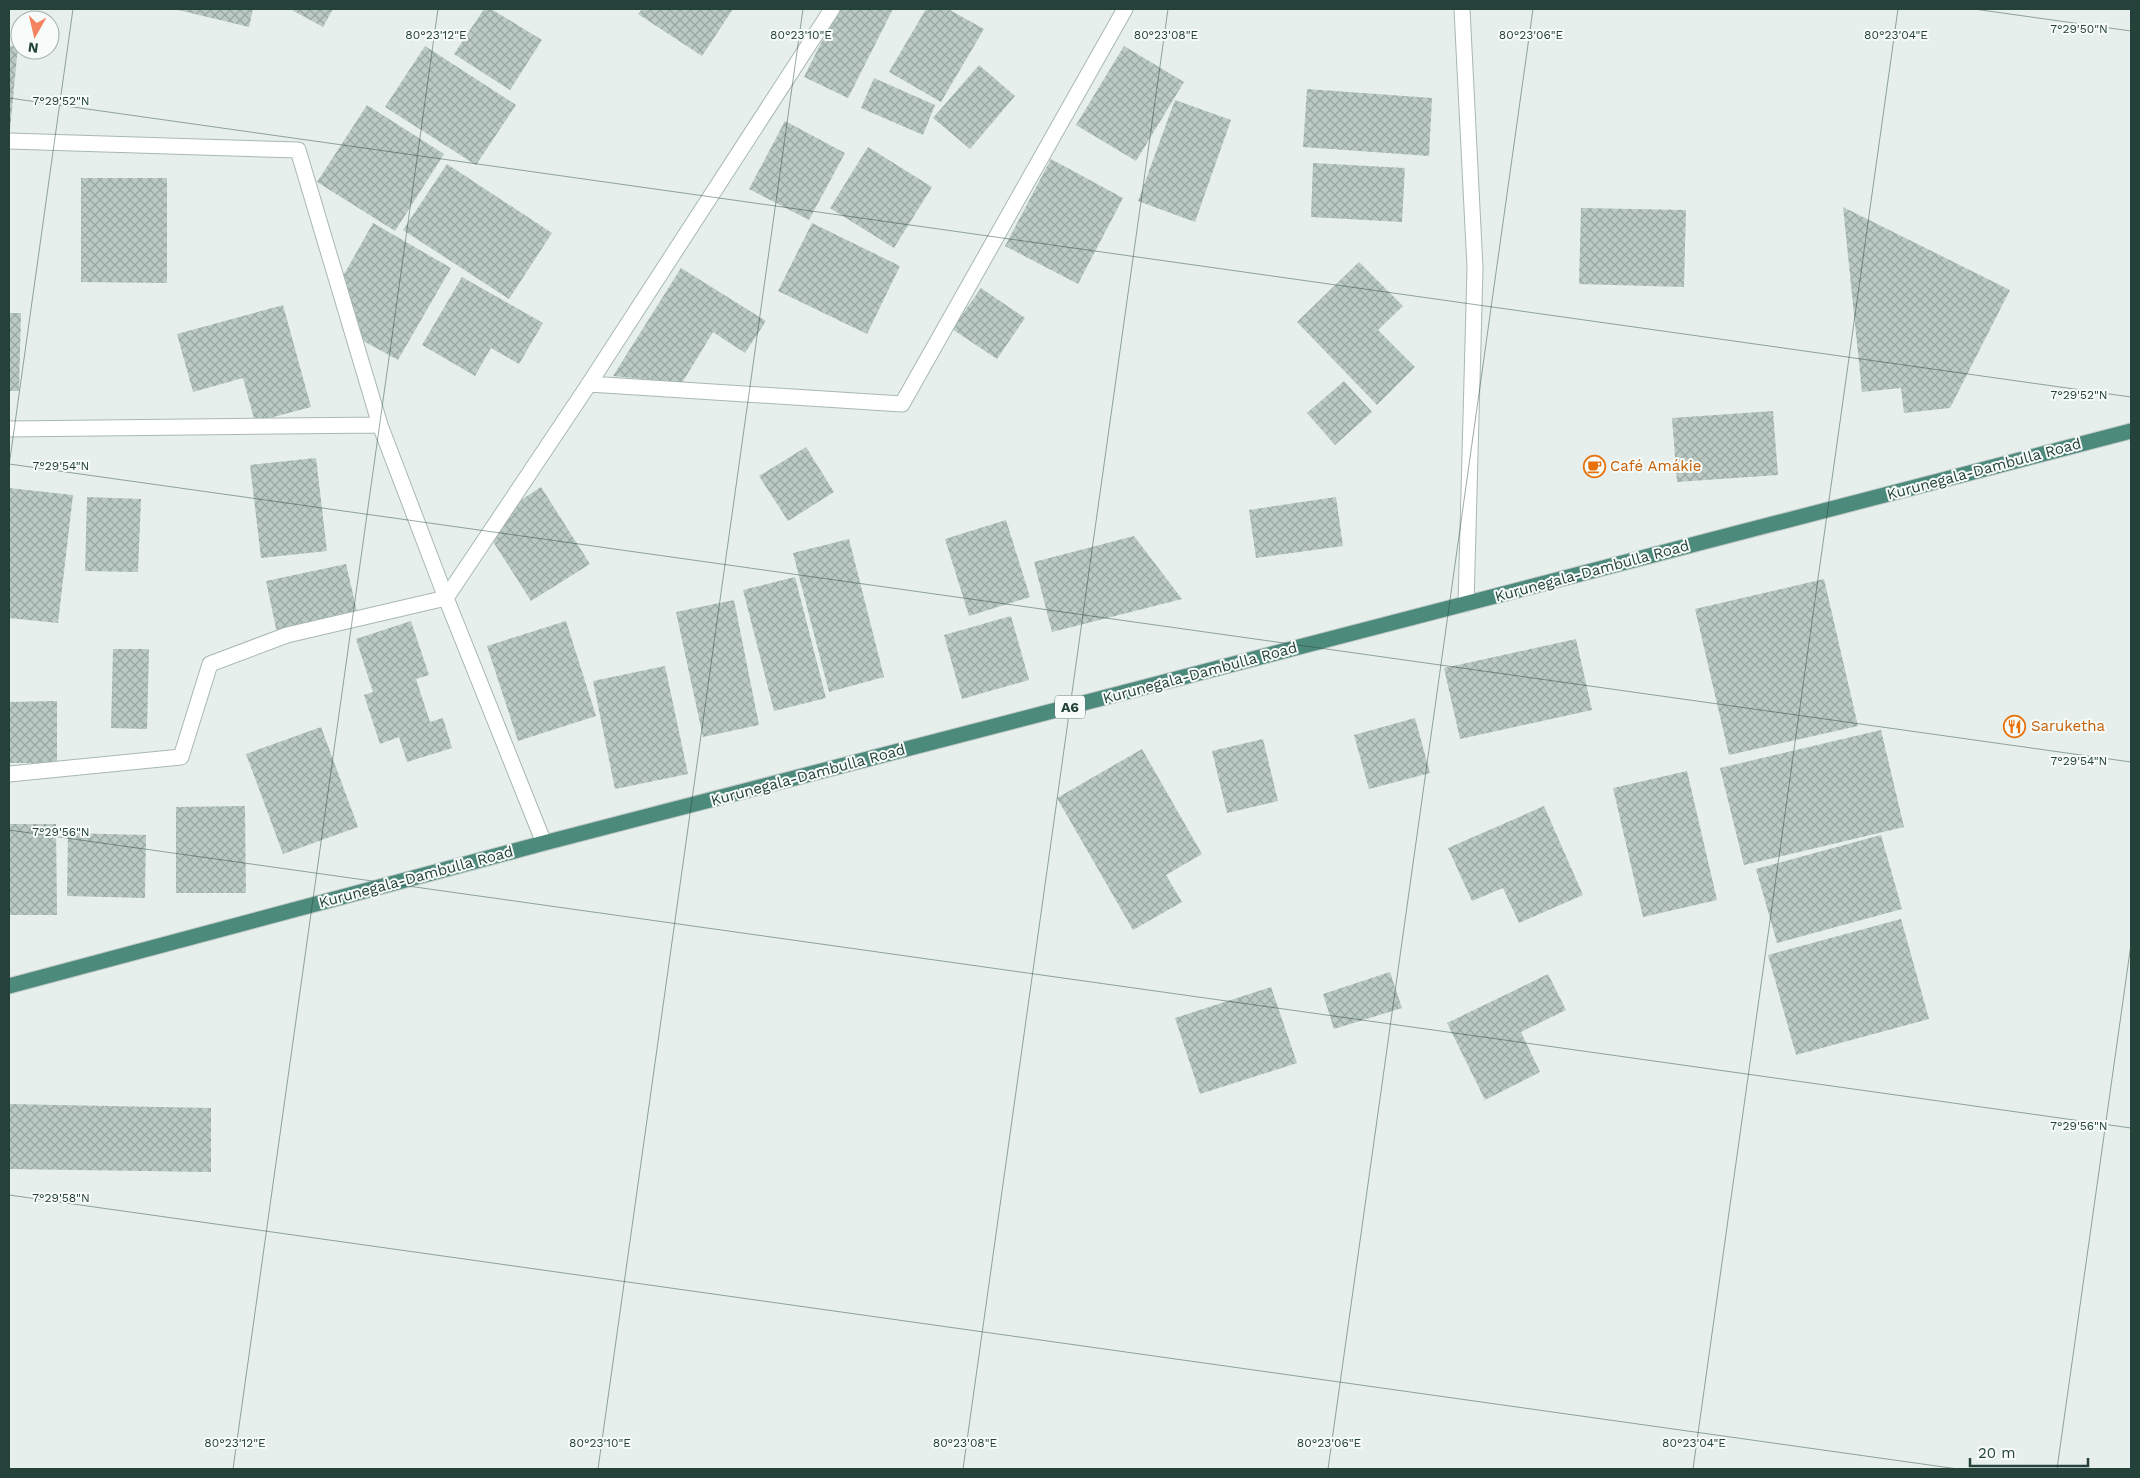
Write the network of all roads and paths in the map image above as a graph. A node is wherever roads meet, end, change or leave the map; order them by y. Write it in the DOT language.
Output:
graph roads {
  1 [pos="832,9"];
  2 [pos="1125,9"];
  3 [pos="1462,9"];
  4 [pos="9,141"];
  5 [pos="589,384"];
  6 [pos="380,425"];
  7 [pos="9,429"];
  8 [pos="2131,431"];
  9 [pos="446,598"];
  10 [pos="1466,604"];
  11 [pos="9,774"];
  12 [pos="544,843"];
  13 [pos="9,986"];
  1 -- 5 [label="street"];
  2 -- 5 [label="street"];
  3 -- 10 [label="street"];
  4 -- 6 [label="street"];
  5 -- 9 [label="street"];
  6 -- 7 [label="street"];
  6 -- 9 [label="street"];
  8 -- 10 [label="highway, Kurunegala-Dambulla Road / A6"];
  9 -- 11 [label="street"];
  9 -- 12 [label="street"];
  10 -- 12 [label="highway, Kurunegala-Dambulla Road / A6"];
  12 -- 13 [label="highway, Kurunegala-Dambulla Road / A6"];
}
